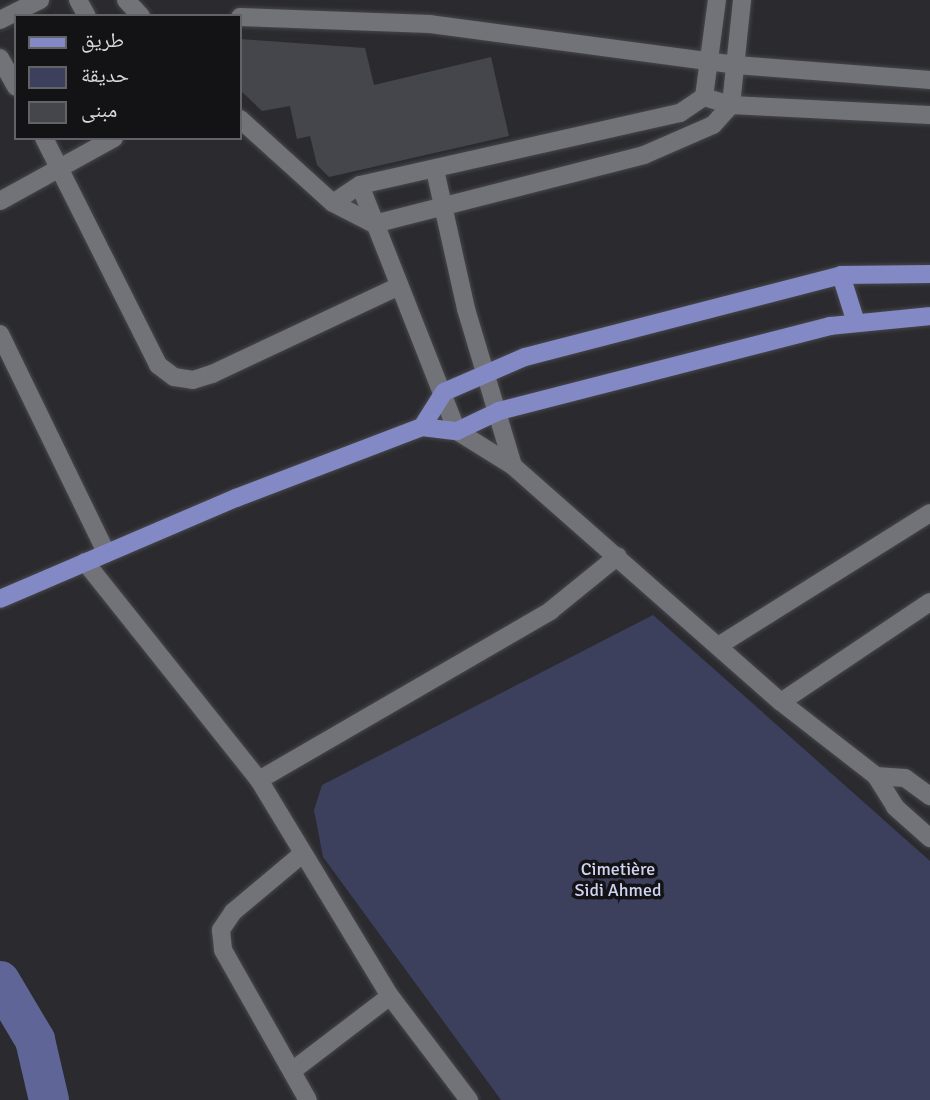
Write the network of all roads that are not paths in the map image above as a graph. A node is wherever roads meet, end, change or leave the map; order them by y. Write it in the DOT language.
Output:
graph roads {
  1 [pos="40,0"];
  2 [pos="126,0"];
  3 [pos="717,7"];
  4 [pos="742,8"];
  5 [pos="139,14"];
  6 [pos="242,17"];
  7 [pos="0,20"];
  8 [pos="0,58"];
  9 [pos="710,60"];
  10 [pos="736,65"];
  11 [pos="930,80"];
  12 [pos="14,83"];
  13 [pos="704,97"];
  14 [pos="731,105"];
  15 [pos="930,115"];
  16 [pos="242,121"];
  17 [pos="45,140"];
  18 [pos="110,140"];
  19 [pos="60,167"];
  20 [pos="435,170"];
  21 [pos="360,185"];
  22 [pos="0,201"];
  23 [pos="334,203"];
  24 [pos="443,206"];
  25 [pos="374,224"];
  26 [pos="930,274"];
  27 [pos="841,275"];
  28 [pos="399,286"];
  29 [pos="930,316"];
  30 [pos="856,323"];
  31 [pos="0,334"];
  32 [pos="485,373"];
  33 [pos="444,392"];
  34 [pos="499,411"];
  35 [pos="422,427"];
  36 [pos="457,431"];
  37 [pos="513,466"];
  38 [pos="930,513"];
  39 [pos="106,552"];
  40 [pos="618,556"];
  41 [pos="85,562"];
  42 [pos="0,599"];
  43 [pos="930,602"];
  44 [pos="718,646"];
  45 [pos="781,702"];
  46 [pos="876,776"];
  47 [pos="259,780"];
  48 [pos="930,796"];
  49 [pos="926,828"];
  50 [pos="302,855"];
  51 [pos="390,996"];
  52 [pos="292,1071"];
  53 [pos="463,1098"];
  54 [pos="308,1100"];
  1 -- 7 [label="street"];
  2 -- 5 [label="street"];
  3 -- 4 [label="street"];
  3 -- 9 [label="street"];
  4 -- 10 [label="street"];
  6 -- 9 [label="street"];
  8 -- 12 [label="street"];
  9 -- 10 [label="street"];
  9 -- 13 [label="street"];
  10 -- 11 [label="street"];
  10 -- 14 [label="street"];
  13 -- 14 [label="street"];
  13 -- 20 [label="street"];
  14 -- 15 [label="street"];
  14 -- 24 [label="street"];
  16 -- 23 [label="street"];
  17 -- 19 [label="street"];
  18 -- 19 [label="street"];
  19 -- 22 [label="street"];
  19 -- 28 [label="street"];
  20 -- 21 [label="street"];
  20 -- 24 [label="street"];
  21 -- 23 [label="street"];
  21 -- 25 [label="street"];
  23 -- 25 [label="street"];
  24 -- 25 [label="street"];
  24 -- 32 [label="street"];
  25 -- 28 [label="street"];
  26 -- 27 [label="main road"];
  27 -- 30 [label="main road"];
  27 -- 32 [label="main road"];
  28 -- 33 [label="street"];
  29 -- 30 [label="main road"];
  30 -- 34 [label="main road"];
  31 -- 39 [label="street"];
  32 -- 33 [label="main road"];
  32 -- 34 [label="street"];
  33 -- 35 [label="main road"];
  33 -- 36 [label="street"];
  34 -- 36 [label="main road"];
  34 -- 37 [label="street"];
  35 -- 36 [label="main road"];
  35 -- 39 [label="main road"];
  36 -- 37 [label="street"];
  37 -- 40 [label="street"];
  38 -- 44 [label="street"];
  39 -- 41 [label="main road"];
  40 -- 44 [label="street"];
  40 -- 47 [label="street"];
  41 -- 42 [label="main road"];
  41 -- 47 [label="street"];
  43 -- 45 [label="street"];
  44 -- 45 [label="street"];
  45 -- 46 [label="street"];
  46 -- 48 [label="street"];
  46 -- 49 [label="street"];
  47 -- 50 [label="street"];
  50 -- 51 [label="street"];
  50 -- 52 [label="street"];
  51 -- 52 [label="street"];
  51 -- 53 [label="street"];
  52 -- 54 [label="street"];
}
